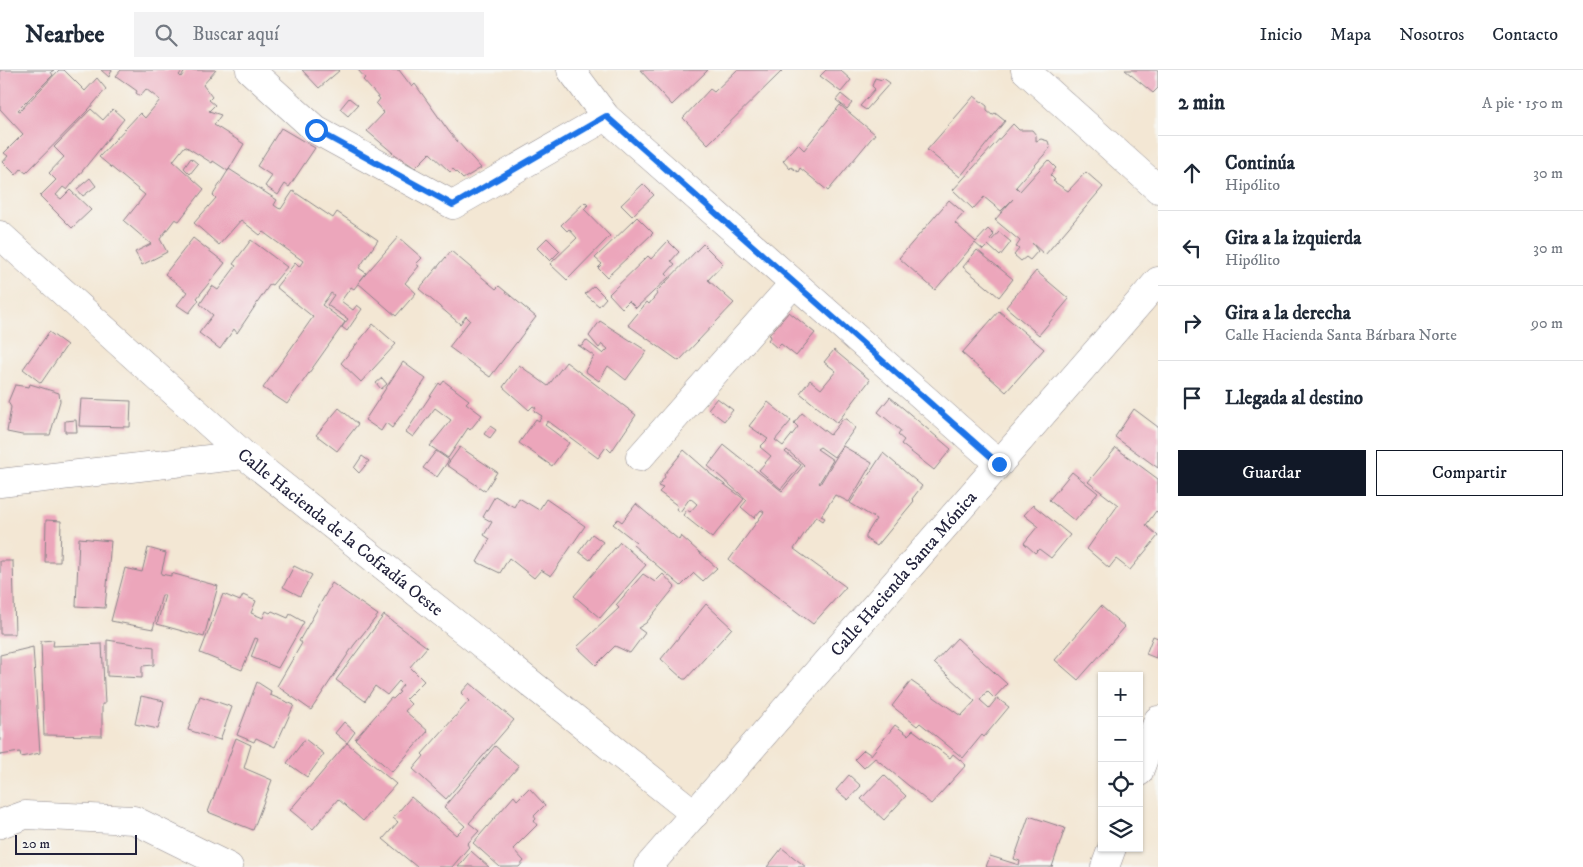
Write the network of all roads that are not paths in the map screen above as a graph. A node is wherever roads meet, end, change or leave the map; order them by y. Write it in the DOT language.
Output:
graph roads {
  1 [pos="250,70"];
  2 [pos="571,70"];
  3 [pos="1025,70"];
  4 [pos="606,116"];
  5 [pos="1158,189"];
  6 [pos="0,235"];
  7 [pos="1158,282"];
  8 [pos="794,283"];
  9 [pos="244,455"];
  10 [pos="640,457"];
  11 [pos="999,464"];
  12 [pos="0,483"];
  13 [pos="1158,720"];
  14 [pos="1143,762"];
  15 [pos="695,814"];
  16 [pos="0,824"];
  17 [pos="1111,852"];
  18 [pos="229,867"];
  19 [pos="648,867"];
  20 [pos="1105,867"];
  1 -- 4 [label="street"];
  2 -- 4 [label="street"];
  3 -- 5 [label="street"];
  4 -- 8 [label="street"];
  6 -- 9 [label="street, Calle Hacienda de la Cofradía Oeste"];
  7 -- 11 [label="street, Calle Hacienda Santa Mónica"];
  8 -- 10 [label="street"];
  8 -- 11 [label="street"];
  9 -- 12 [label="street"];
  9 -- 15 [label="street, Calle Hacienda de la Cofradía Oeste"];
  11 -- 15 [label="street, Calle Hacienda Santa Mónica"];
  13 -- 14 [label="street"];
  15 -- 19 [label="street, Calle Hacienda Santa Mónica"];
  16 -- 18 [label="street"];
  17 -- 20 [label="street"];
}
